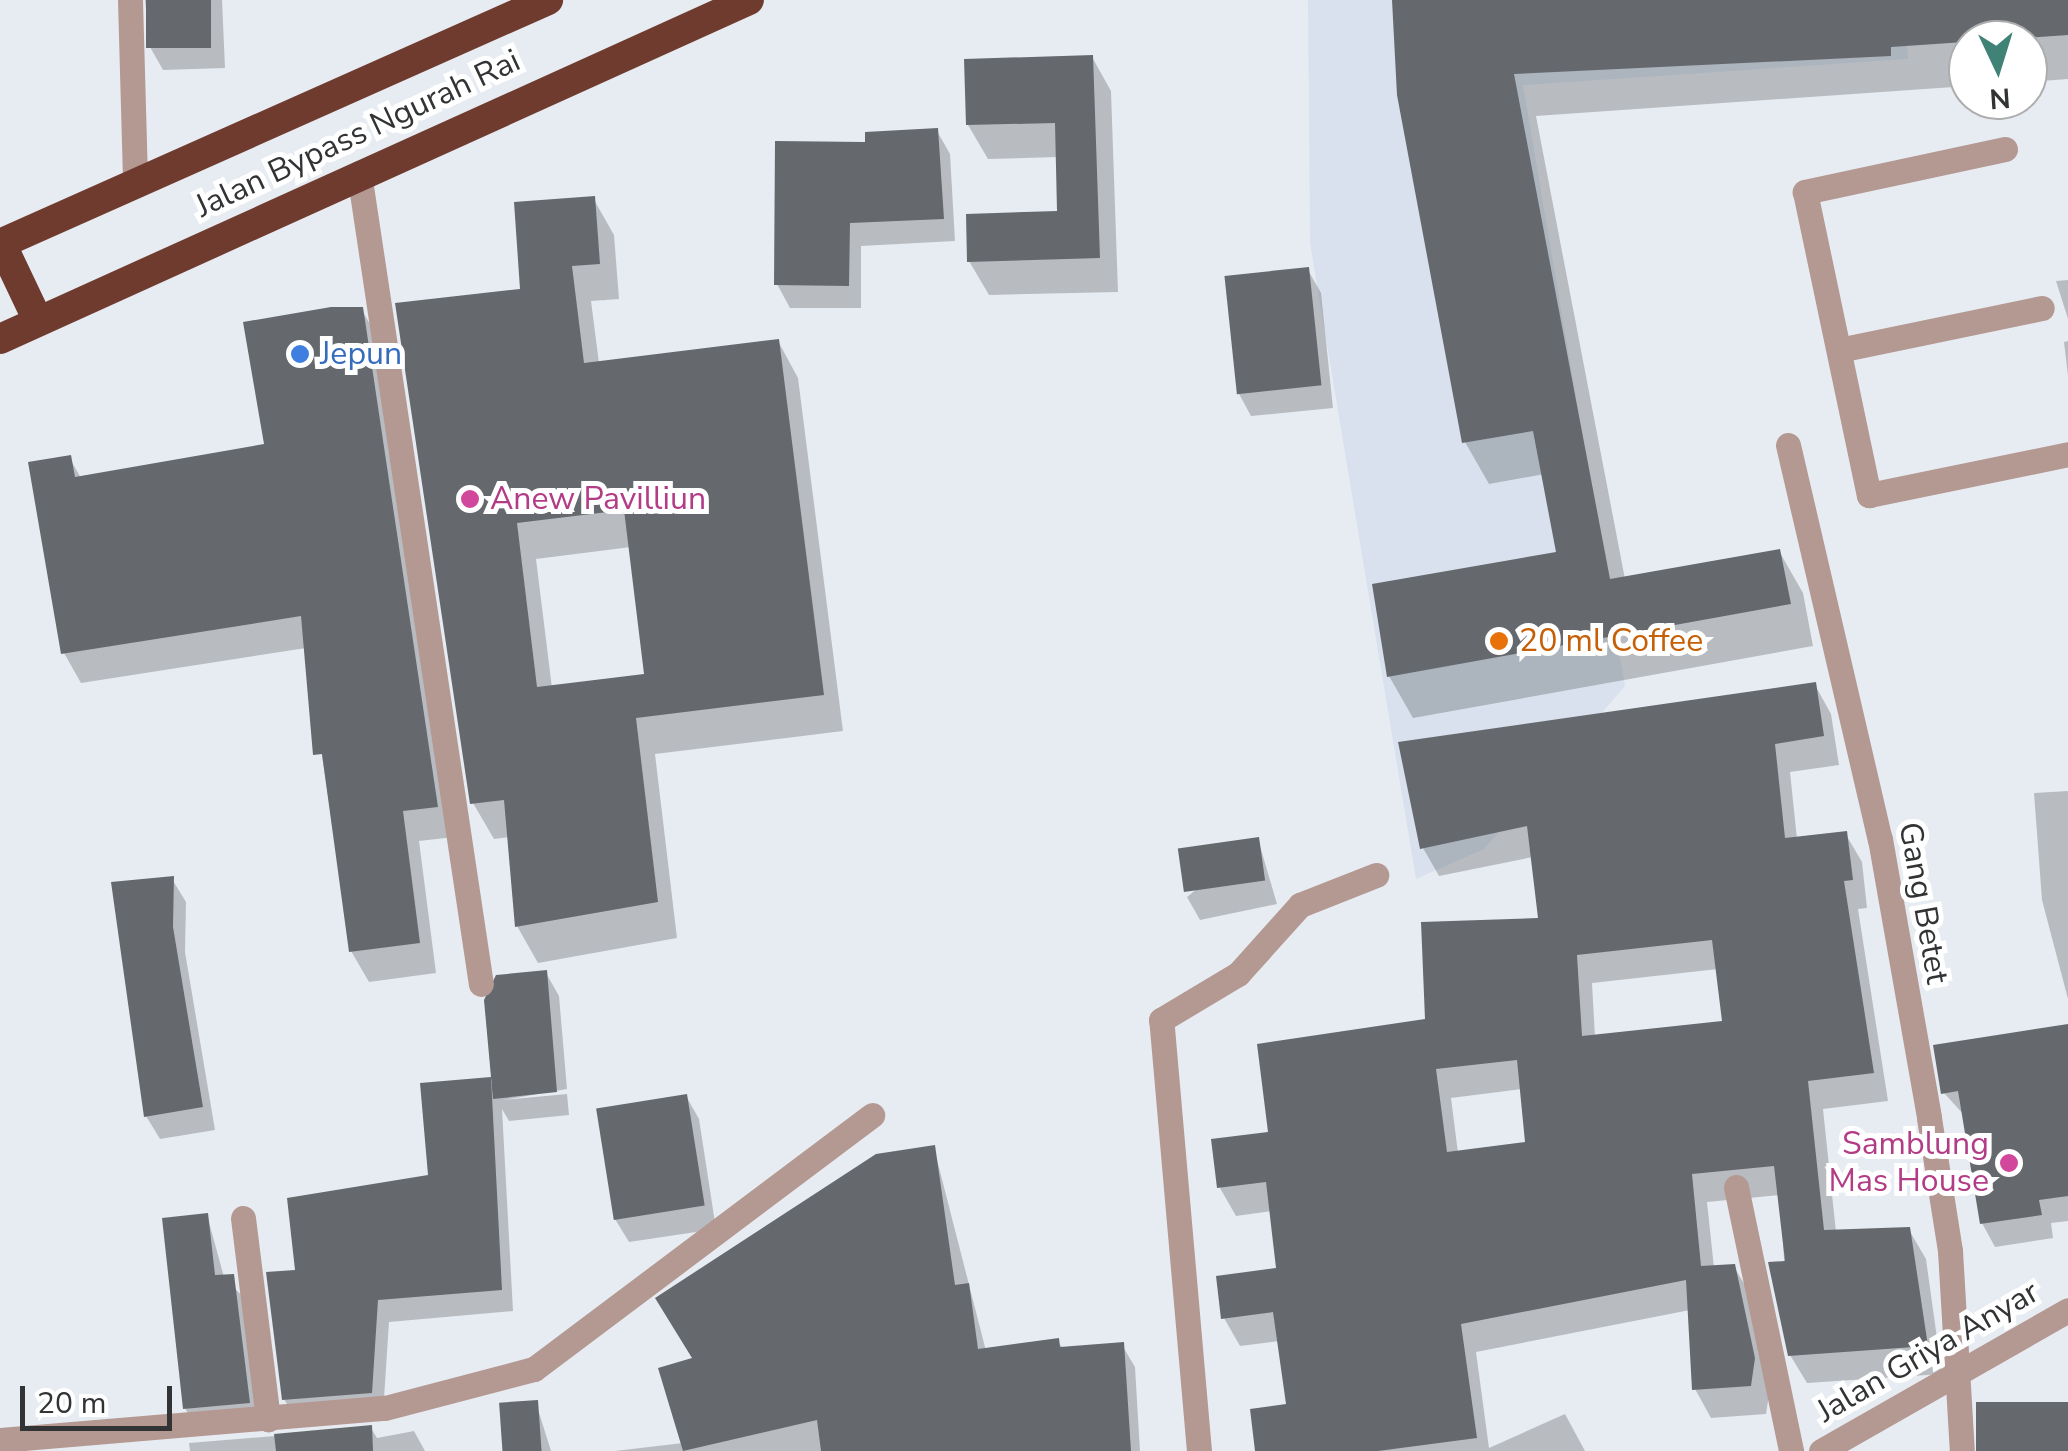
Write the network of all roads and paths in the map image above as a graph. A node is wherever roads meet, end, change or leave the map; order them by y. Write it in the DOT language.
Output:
graph roads {
  1 [pos="130,0"];
  2 [pos="548,0"];
  3 [pos="749,0"];
  4 [pos="2005,150"];
  5 [pos="359,173"];
  6 [pos="136,184"];
  7 [pos="0,243"];
  8 [pos="2042,308"];
  9 [pos="38,320"];
  10 [pos="0,339"];
  11 [pos="1839,350"];
  12 [pos="1788,446"];
  13 [pos="2068,454"];
  14 [pos="1376,874"];
  15 [pos="481,984"];
  16 [pos="872,1115"];
  17 [pos="1736,1187"];
  18 [pos="243,1218"];
  19 [pos="2068,1310"];
  20 [pos="1959,1379"];
  21 [pos="268,1419"];
  22 [pos="0,1440"];
  23 [pos="1199,1451"];
  24 [pos="1791,1451"];
  25 [pos="1821,1451"];
  26 [pos="1962,1451"];
  1 -- 6 [label="street"];
  2 -- 6 [label="highway, Jalan Bypass Ngurah Rai"];
  3 -- 5 [label="highway, Jalan Bypass Ngurah Rai"];
  4 -- 11 [label="street"];
  5 -- 9 [label="highway, Jalan Bypass Ngurah Rai"];
  5 -- 15 [label="street"];
  6 -- 7 [label="highway, Jalan Bypass Ngurah Rai"];
  7 -- 9 [label="highway"];
  8 -- 11 [label="street"];
  9 -- 10 [label="highway, Jalan Bypass Ngurah Rai"];
  11 -- 13 [label="street"];
  12 -- 20 [label="street, Gang Betet"];
  14 -- 23 [label="street"];
  16 -- 21 [label="street"];
  17 -- 24 [label="street"];
  18 -- 21 [label="street"];
  19 -- 20 [label="street, Jalan Griya Anyar"];
  20 -- 25 [label="street, Jalan Griya Anyar"];
  20 -- 26 [label="street, Gang Betet"];
  21 -- 22 [label="street"];
}
